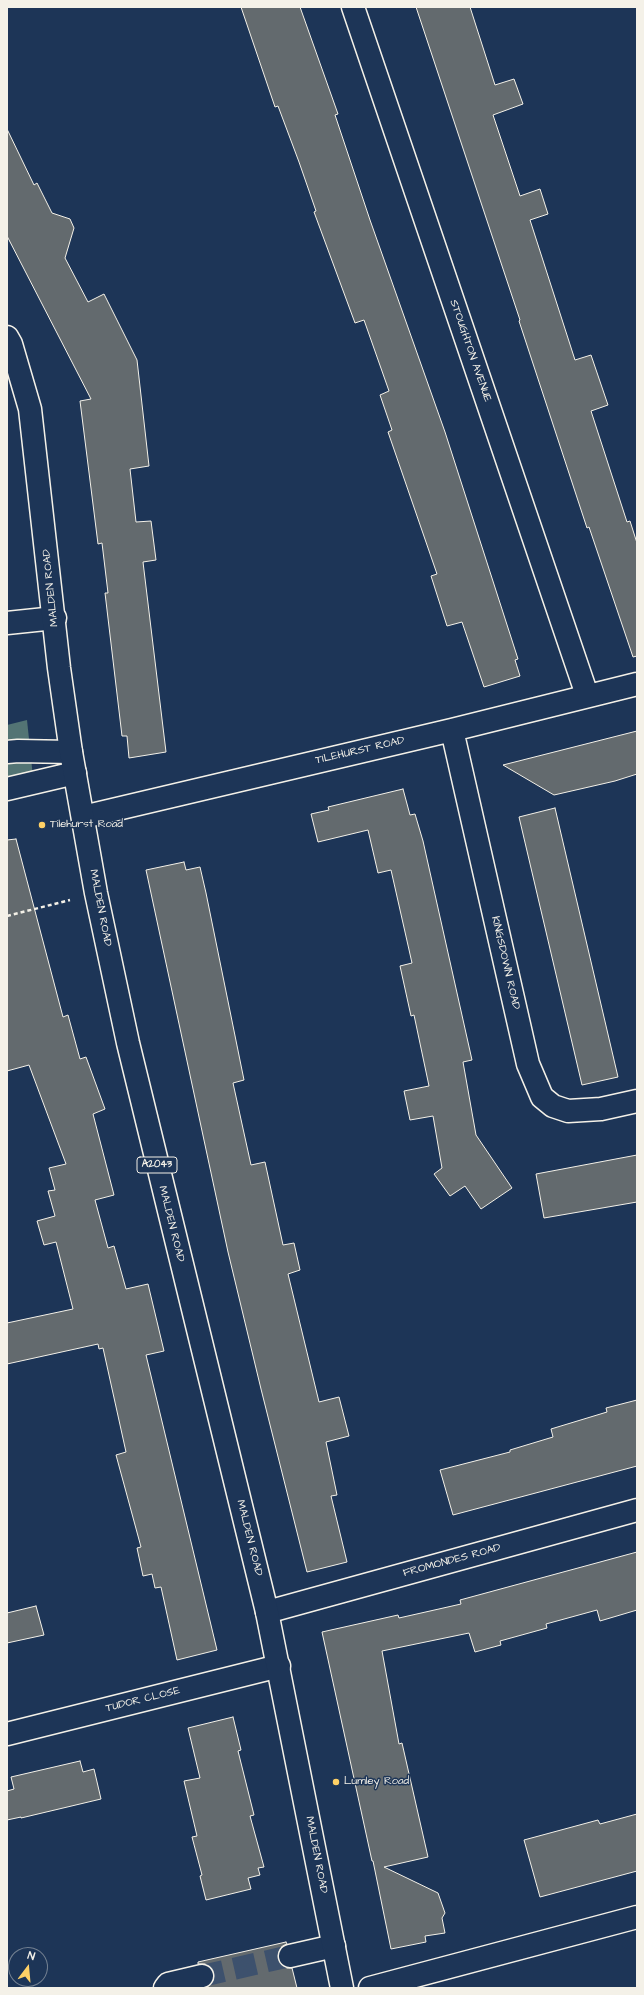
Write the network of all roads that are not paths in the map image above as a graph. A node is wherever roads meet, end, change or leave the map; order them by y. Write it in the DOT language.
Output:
graph roads {
  1 [pos="353,7"];
  2 [pos="7,337"];
  3 [pos="54,618"];
  4 [pos="7,623"];
  5 [pos="637,684"];
  6 [pos="587,695"];
  7 [pos="452,730"];
  8 [pos="7,752"];
  9 [pos="73,762"];
  10 [pos="7,790"];
  11 [pos="83,817"];
  12 [pos="637,1102"];
  13 [pos="637,1510"];
  14 [pos="267,1612"];
  15 [pos="279,1666"];
  16 [pos="7,1734"];
  17 [pos="637,1917"];
  18 [pos="334,1946"];
  19 [pos="290,1956"];
  20 [pos="202,1976"];
  21 [pos="165,1988"];
  22 [pos="342,1988"];
  23 [pos="370,1988"];
  1 -- 6 [label="street, STOUGHTON AVENUE"];
  2 -- 3 [label="street, MALDEN ROAD / A2043"];
  3 -- 4 [label="street"];
  3 -- 9 [label="street, MALDEN ROAD / A2043"];
  5 -- 6 [label="street, TILEHURST ROAD"];
  6 -- 7 [label="street, TILEHURST ROAD"];
  7 -- 11 [label="street, TILEHURST ROAD"];
  7 -- 12 [label="street, KINGSDOWN ROAD"];
  8 -- 9 [label="street"];
  9 -- 10 [label="street"];
  9 -- 11 [label="street, MALDEN ROAD / A2043"];
  11 -- 14 [label="street, MALDEN ROAD / A2043"];
  13 -- 14 [label="street, FROMONDES ROAD"];
  14 -- 15 [label="street, MALDEN ROAD / A2043"];
  15 -- 16 [label="street, TUDOR CLOSE"];
  15 -- 18 [label="street, MALDEN ROAD / A2043"];
  17 -- 23 [label="street"];
  18 -- 19 [label="street"];
  18 -- 22 [label="street, MALDEN ROAD / A2043"];
  20 -- 21 [label="street"];
}
